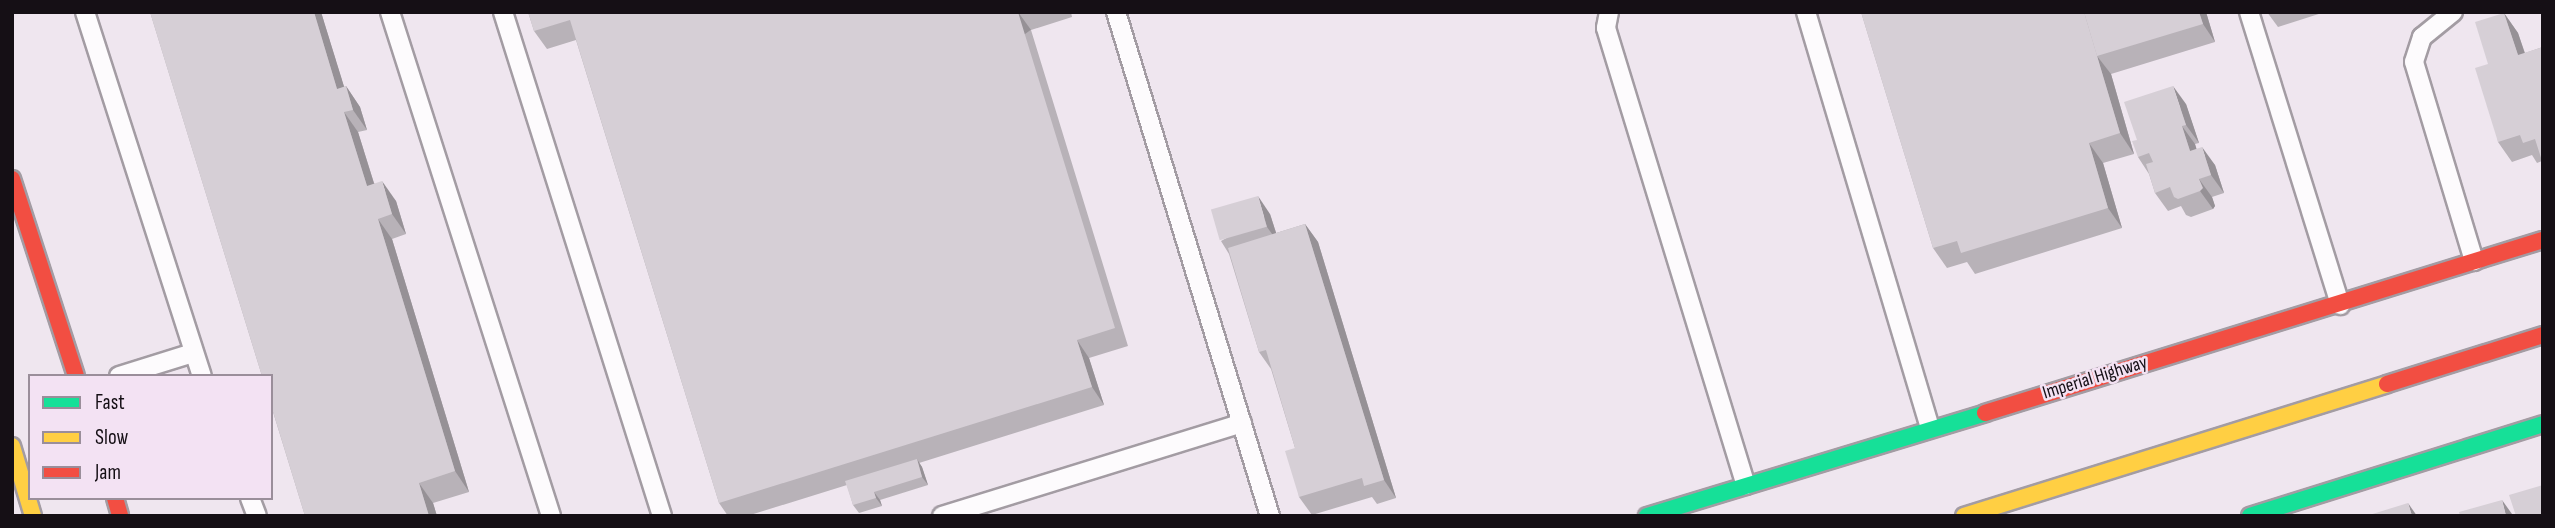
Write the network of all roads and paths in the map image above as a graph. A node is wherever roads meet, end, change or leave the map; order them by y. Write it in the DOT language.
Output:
graph roads {
  1 [pos="85,12"];
  2 [pos="390,12"];
  3 [pos="503,12"];
  4 [pos="1116,12"];
  5 [pos="1609,12"];
  6 [pos="1806,12"];
  7 [pos="2249,12"];
  8 [pos="2453,12"];
  9 [pos="12,178"];
  10 [pos="2543,240"];
  11 [pos="2474,261"];
  12 [pos="2340,305"];
  13 [pos="2543,335"];
  14 [pos="193,353"];
  15 [pos="75,374"];
  16 [pos="125,374"];
  17 [pos="201,374"];
  18 [pos="1242,423"];
  19 [pos="2543,424"];
  20 [pos="1930,428"];
  21 [pos="12,446"];
  22 [pos="1746,485"];
  23 [pos="28,499"];
  24 [pos="551,516"];
  25 [pos="663,516"];
  26 [pos="942,516"];
  27 [pos="1270,516"];
  28 [pos="1647,516"];
  29 [pos="1964,516"];
  30 [pos="2250,516"];
  1 -- 14 [label="lane"];
  2 -- 24 [label="lane"];
  3 -- 25 [label="lane"];
  4 -- 18 [label="lane"];
  5 -- 22 [label="lane"];
  6 -- 20 [label="lane"];
  7 -- 12 [label="lane"];
  8 -- 11 [label="lane"];
  9 -- 15 [label="main road"];
  10 -- 11 [label="main road, Imperial Highway"];
  11 -- 12 [label="main road, Imperial Highway"];
  12 -- 20 [label="main road, Imperial Highway"];
  13 -- 29 [label="main road"];
  14 -- 16 [label="lane"];
  14 -- 17 [label="lane"];
  18 -- 26 [label="lane"];
  18 -- 27 [label="lane"];
  19 -- 30 [label="main road"];
  20 -- 22 [label="main road, Imperial Highway"];
  21 -- 23 [label="main road"];
  22 -- 28 [label="main road, Imperial Highway"];
}
